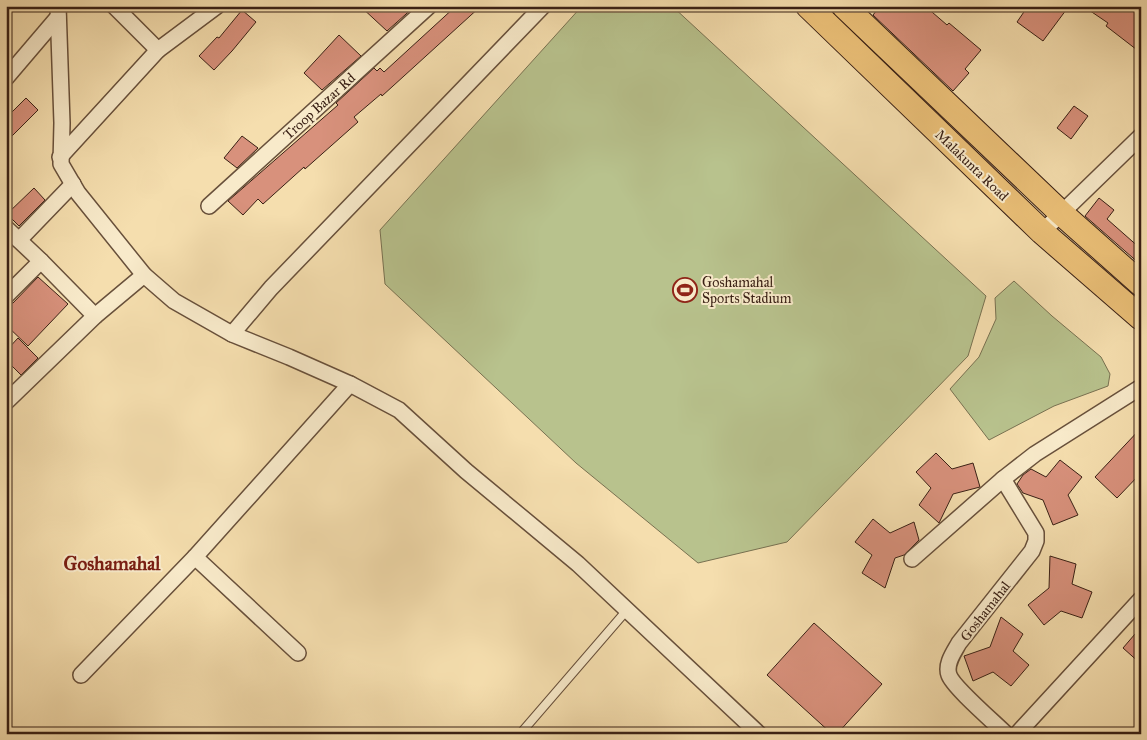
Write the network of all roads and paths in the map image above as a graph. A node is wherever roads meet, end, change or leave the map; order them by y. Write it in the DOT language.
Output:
graph roads {
  1 [pos="114,6"];
  2 [pos="218,6"];
  3 [pos="428,6"];
  4 [pos="543,6"];
  5 [pos="808,6"];
  6 [pos="844,6"];
  7 [pos="58,12"];
  8 [pos="158,50"];
  9 [pos="6,78"];
  10 [pos="1141,136"];
  11 [pos="60,157"];
  12 [pos="73,184"];
  13 [pos="209,206"];
  14 [pos="1061,214"];
  15 [pos="6,228"];
  16 [pos="1042,232"];
  17 [pos="19,240"];
  18 [pos="41,262"];
  19 [pos="144,275"];
  20 [pos="1141,284"];
  21 [pos="6,296"];
  22 [pos="95,316"];
  23 [pos="1141,318"];
  24 [pos="232,334"];
  25 [pos="350,384"];
  26 [pos="1141,387"];
  27 [pos="6,402"];
  28 [pos="1003,479"];
  29 [pos="194,557"];
  30 [pos="912,559"];
  31 [pos="1141,599"];
  32 [pos="627,610"];
  33 [pos="298,652"];
  34 [pos="82,674"];
  35 [pos="520,734"];
  36 [pos="758,734"];
  37 [pos="1006,734"];
  38 [pos="1017,734"];
  1 -- 8 [label="street"];
  2 -- 8 [label="street"];
  3 -- 13 [label="street, Troop Bazar Rd"];
  4 -- 24 [label="street"];
  5 -- 16 [label="main road, Malakunta Road"];
  6 -- 14 [label="main road"];
  7 -- 9 [label="street"];
  7 -- 11 [label="street"];
  8 -- 11 [label="street"];
  10 -- 14 [label="street"];
  11 -- 12 [label="street"];
  12 -- 17 [label="street"];
  12 -- 19 [label="street"];
  14 -- 16 [label="street"];
  14 -- 20 [label="main road"];
  15 -- 17 [label="street"];
  16 -- 23 [label="main road, Malakunta Road"];
  17 -- 18 [label="street"];
  18 -- 21 [label="street"];
  18 -- 22 [label="street"];
  19 -- 22 [label="street"];
  19 -- 24 [label="street"];
  22 -- 27 [label="street"];
  24 -- 25 [label="street"];
  25 -- 29 [label="street"];
  25 -- 32 [label="street"];
  26 -- 28 [label="street"];
  28 -- 30 [label="street"];
  28 -- 37 [label="street, Goshamahal"];
  29 -- 33 [label="street"];
  29 -- 34 [label="street"];
  31 -- 38 [label="street"];
  32 -- 35 [label="lane"];
  32 -- 36 [label="street"];
}
